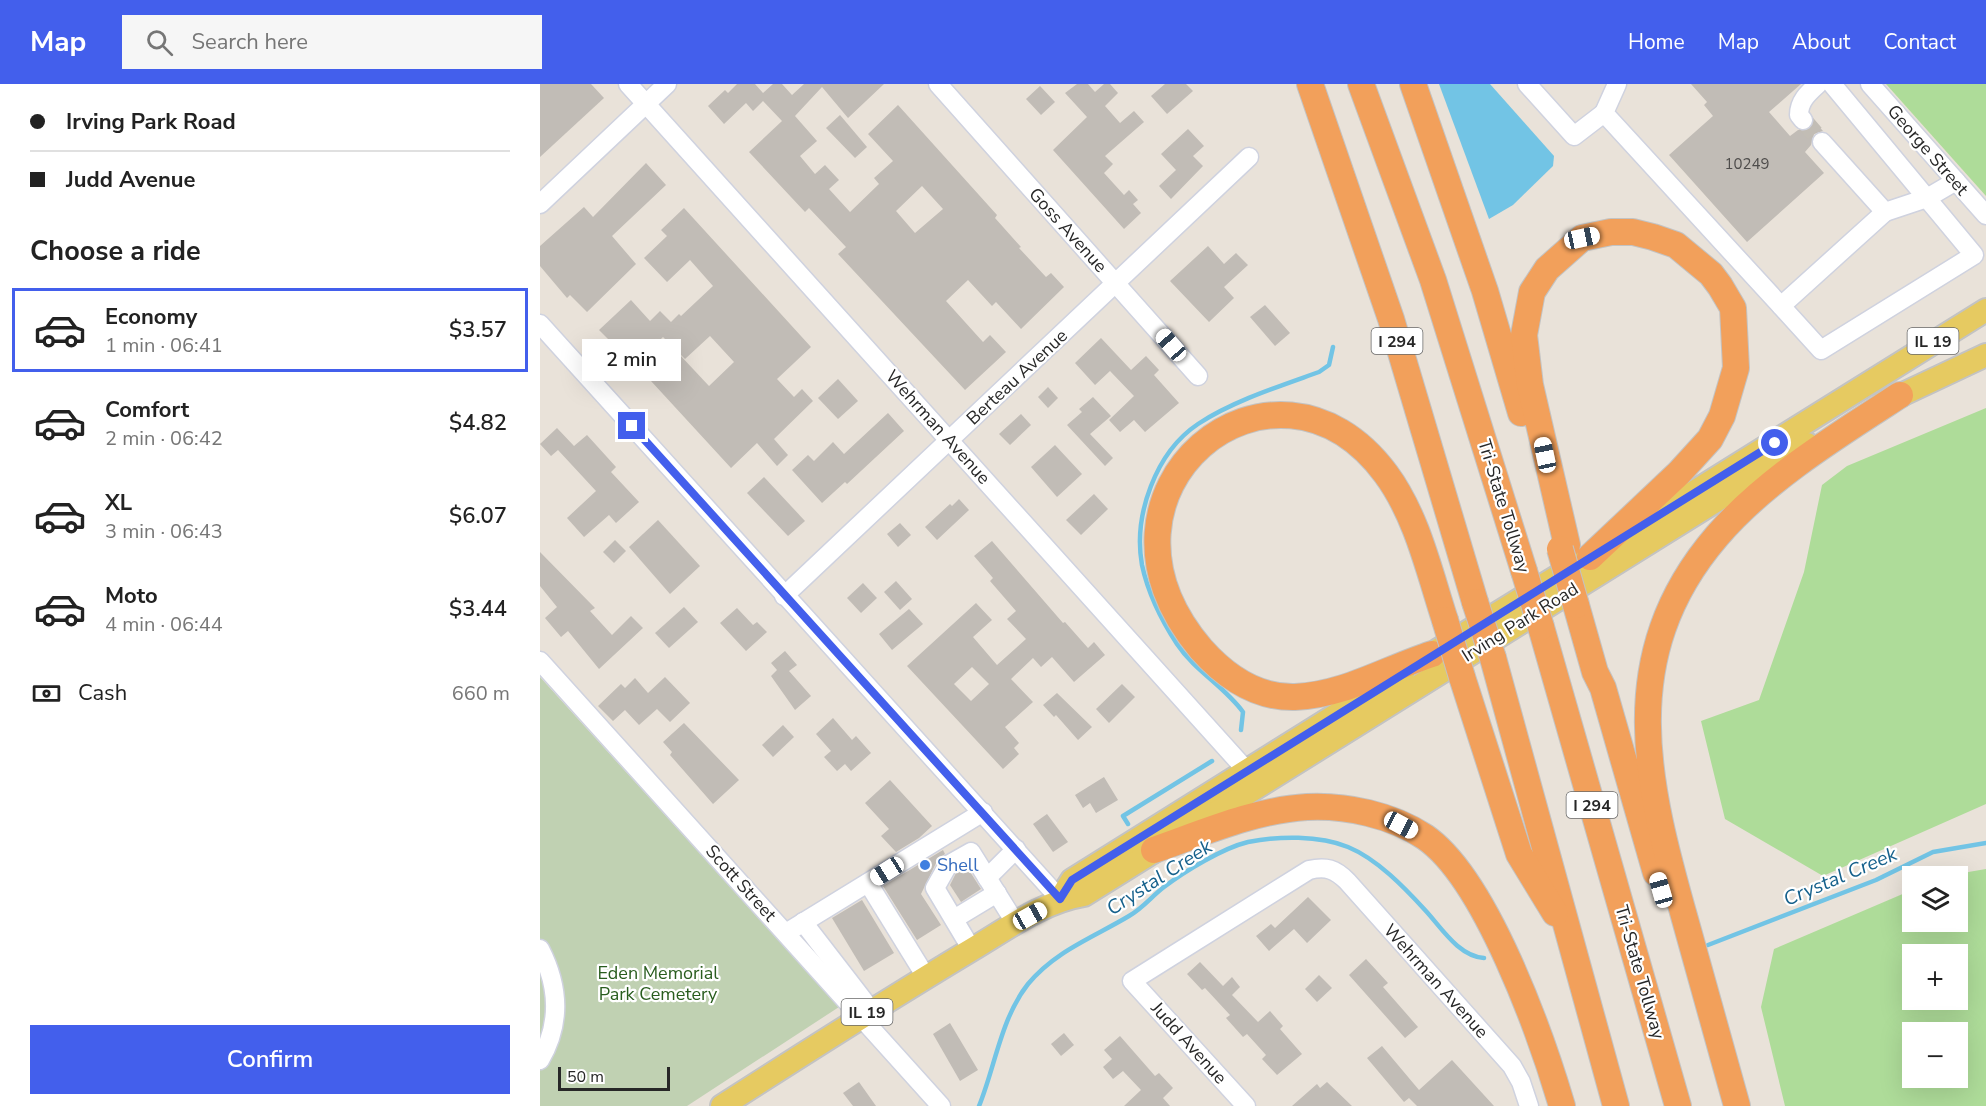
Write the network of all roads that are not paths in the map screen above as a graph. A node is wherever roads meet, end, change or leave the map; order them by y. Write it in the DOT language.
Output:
graph roads {
  1 [pos="628,84"];
  2 [pos="667,84"];
  3 [pos="938,84"];
  4 [pos="1310,84"];
  5 [pos="1361,84"];
  6 [pos="1413,84"];
  7 [pos="1527,84"];
  8 [pos="1617,84"];
  9 [pos="1818,84"];
  10 [pos="1832,84"];
  11 [pos="1870,84"];
  12 [pos="646,104"];
  13 [pos="1604,113"];
  14 [pos="1803,120"];
  15 [pos="1822,142"];
  16 [pos="1249,157"];
  17 [pos="1956,181"];
  18 [pos="1927,198"];
  19 [pos="540,204"];
  20 [pos="1885,212"];
  21 [pos="1986,215"];
  22 [pos="1116,283"];
  23 [pos="1781,306"];
  24 [pos="1986,310"];
  25 [pos="540,324"];
  26 [pos="1986,355"];
  27 [pos="1986,366"];
  28 [pos="1953,369"];
  29 [pos="1198,376"];
  30 [pos="1900,395"];
  31 [pos="950,440"];
  32 [pos="1564,547"];
  33 [pos="1590,557"];
  34 [pos="784,596"];
  35 [pos="1432,654"];
  36 [pos="540,661"];
  37 [pos="1247,771"];
  38 [pos="982,812"];
  39 [pos="1016,849"];
  40 [pos="1154,850"];
  41 [pos="868,883"];
  42 [pos="992,886"];
  43 [pos="1060,899"];
  44 [pos="954,919"];
  45 [pos="804,922"];
  46 [pos="1016,924"];
  47 [pos="786,933"];
  48 [pos="1571,939"];
  49 [pos="540,949"];
  50 [pos="972,950"];
  51 [pos="926,977"];
  52 [pos="1132,981"];
  53 [pos="866,1013"];
  54 [pos="540,1060"];
  55 [pos="722,1106"];
  56 [pos="940,1106"];
  57 [pos="1246,1106"];
  58 [pos="1529,1106"];
  59 [pos="1562,1106"];
  60 [pos="1616,1106"];
  61 [pos="1678,1106"];
  62 [pos="1725,1106"];
  63 [pos="1737,1106"];
  1 -- 12 [label="street, Wehrman Avenue"];
  2 -- 12 [label="street"];
  3 -- 22 [label="street, Goss Avenue"];
  4 -- 48 [label="highway, I 294, bridge"];
  5 -- 61 [label="highway, Tri-State Tollway / I 294, bridge"];
  6 -- 32 [label="highway, I 294"];
  7 -- 13 [label="street"];
  8 -- 13 [label="street"];
  9 -- 14 [label="street"];
  10 -- 18 [label="street"];
  11 -- 17 [label="street, George Street"];
  12 -- 19 [label="street"];
  12 -- 31 [label="street, Wehrman Avenue"];
  13 -- 23 [label="street"];
  15 -- 20 [label="street"];
  16 -- 22 [label="street, Berteau Avenue"];
  17 -- 18 [label="street"];
  17 -- 21 [label="street, George Street"];
  18 -- 20 [label="street"];
  18 -- 23 [label="street"];
  20 -- 23 [label="street"];
  22 -- 29 [label="street, Goss Avenue"];
  22 -- 31 [label="street, Berteau Avenue"];
  24 -- 33 [label="main road, Irving Park Road / IL 19"];
  25 -- 34 [label="street"];
  26 -- 28 [label="main road, Irving Park Road / IL 19"];
  27 -- 28 [label="main road"];
  28 -- 30 [label="main road, Irving Park Road / IL 19"];
  30 -- 40 [label="main road, Irving Park Road / IL 19"];
  30 -- 63 [label="highway"];
  31 -- 34 [label="street, Berteau Avenue"];
  31 -- 37 [label="street, Wehrman Avenue"];
  32 -- 33 [label="highway"];
  32 -- 62 [label="highway, I 294, bridge"];
  33 -- 35 [label="main road, Irving Park Road / IL 19"];
  34 -- 38 [label="street"];
  35 -- 37 [label="main road, Irving Park Road / IL 19"];
  35 -- 48 [label="highway, bridge"];
  36 -- 47 [label="street, Scott Street"];
  37 -- 43 [label="main road, Irving Park Road / IL 19"];
  38 -- 39 [label="street"];
  38 -- 41 [label="street"];
  39 -- 42 [label="street"];
  39 -- 43 [label="street"];
  40 -- 43 [label="main road, Irving Park Road / IL 19"];
  40 -- 59 [label="highway"];
  41 -- 45 [label="street"];
  41 -- 51 [label="street"];
  42 -- 44 [label="street"];
  42 -- 44 [label="street"];
  42 -- 46 [label="street"];
  43 -- 46 [label="main road, Irving Park Road / IL 19"];
  44 -- 50 [label="street"];
  45 -- 47 [label="street"];
  45 -- 53 [label="street"];
  46 -- 50 [label="main road, Irving Park Road / IL 19"];
  47 -- 53 [label="street, Scott Street"];
  48 -- 60 [label="highway, I 294"];
  49 -- 54 [label="street"];
  50 -- 51 [label="main road, Irving Park Road / IL 19"];
  51 -- 53 [label="main road, Irving Park Road / IL 19"];
  52 -- 57 [label="street, Judd Avenue"];
  52 -- 58 [label="street, Wehrman Avenue"];
  53 -- 55 [label="main road, Irving Park Road / IL 19"];
  53 -- 56 [label="street, Scott Street"];
}
